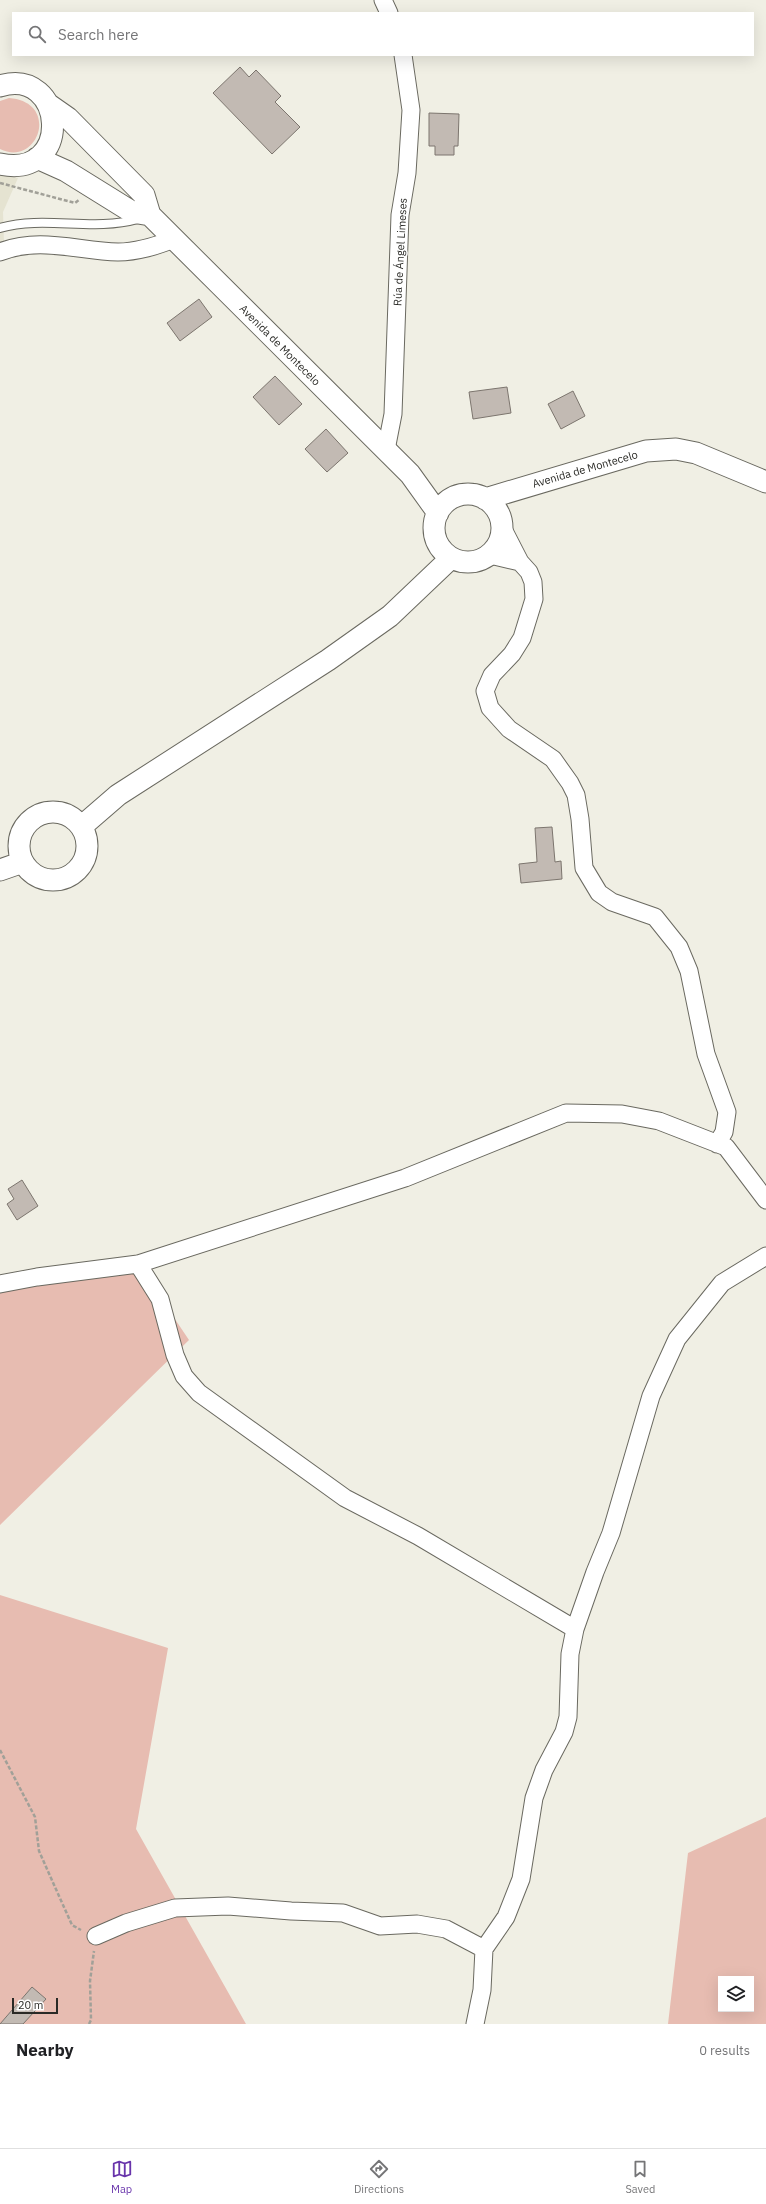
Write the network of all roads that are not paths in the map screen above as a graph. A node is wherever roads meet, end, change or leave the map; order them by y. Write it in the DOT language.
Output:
graph roads {
  1 [pos="383,0"];
  2 [pos="389,12"];
  3 [pos="403,56"];
  4 [pos="2,84"];
  5 [pos="48,104"];
  6 [pos="37,158"];
  7 [pos="0,164"];
  8 [pos="150,215"];
  9 [pos="0,228"];
  10 [pos="174,239"];
  11 [pos="0,252"];
  12 [pos="386,450"];
  13 [pos="410,474"];
  14 [pos="766,482"];
  15 [pos="456,497"];
  16 [pos="495,512"];
  17 [pos="438,513"];
  18 [pos="490,555"];
  19 [pos="451,558"];
  20 [pos="520,562"];
  21 [pos="82,827"];
  22 [pos="23,862"];
  23 [pos="0,870"];
  24 [pos="717,1144"];
  25 [pos="766,1200"];
  26 [pos="766,1256"];
  27 [pos="138,1264"];
  28 [pos="0,1284"];
  29 [pos="575,1629"];
  30 [pos="96,1936"];
  31 [pos="484,1949"];
  32 [pos="475,2024"];
  1 -- 2 [label="street"];
  3 -- 12 [label="street, Rúa de Ángel Limeses"];
  4 -- 5 [label="street, Avenida de Montecelo"];
  5 -- 6 [label="street"];
  5 -- 8 [label="street, Avenida de Montecelo"];
  6 -- 7 [label="street"];
  6 -- 8 [label="street"];
  8 -- 9 [label="lane"];
  8 -- 10 [label="street, Avenida de Montecelo"];
  10 -- 11 [label="street"];
  10 -- 12 [label="street, Avenida de Montecelo"];
  12 -- 13 [label="street, Avenida de Montecelo"];
  13 -- 15 [label="street, Avenida de Montecelo"];
  13 -- 17 [label="street, Avenida de Montecelo"];
  14 -- 16 [label="street, Avenida de Montecelo"];
  15 -- 16 [label="street"];
  15 -- 17 [label="street"];
  16 -- 18 [label="street"];
  16 -- 20 [label="street"];
  17 -- 19 [label="street"];
  18 -- 19 [label="street"];
  18 -- 20 [label="street"];
  19 -- 21 [label="street"];
  20 -- 24 [label="street"];
  21 -- 22 [label="street"];
  21 -- 22 [label="street"];
  22 -- 23 [label="street"];
  24 -- 25 [label="street"];
  24 -- 27 [label="street"];
  26 -- 29 [label="street"];
  27 -- 28 [label="street"];
  27 -- 29 [label="street"];
  29 -- 31 [label="street"];
  30 -- 31 [label="street"];
  31 -- 32 [label="street"];
}
